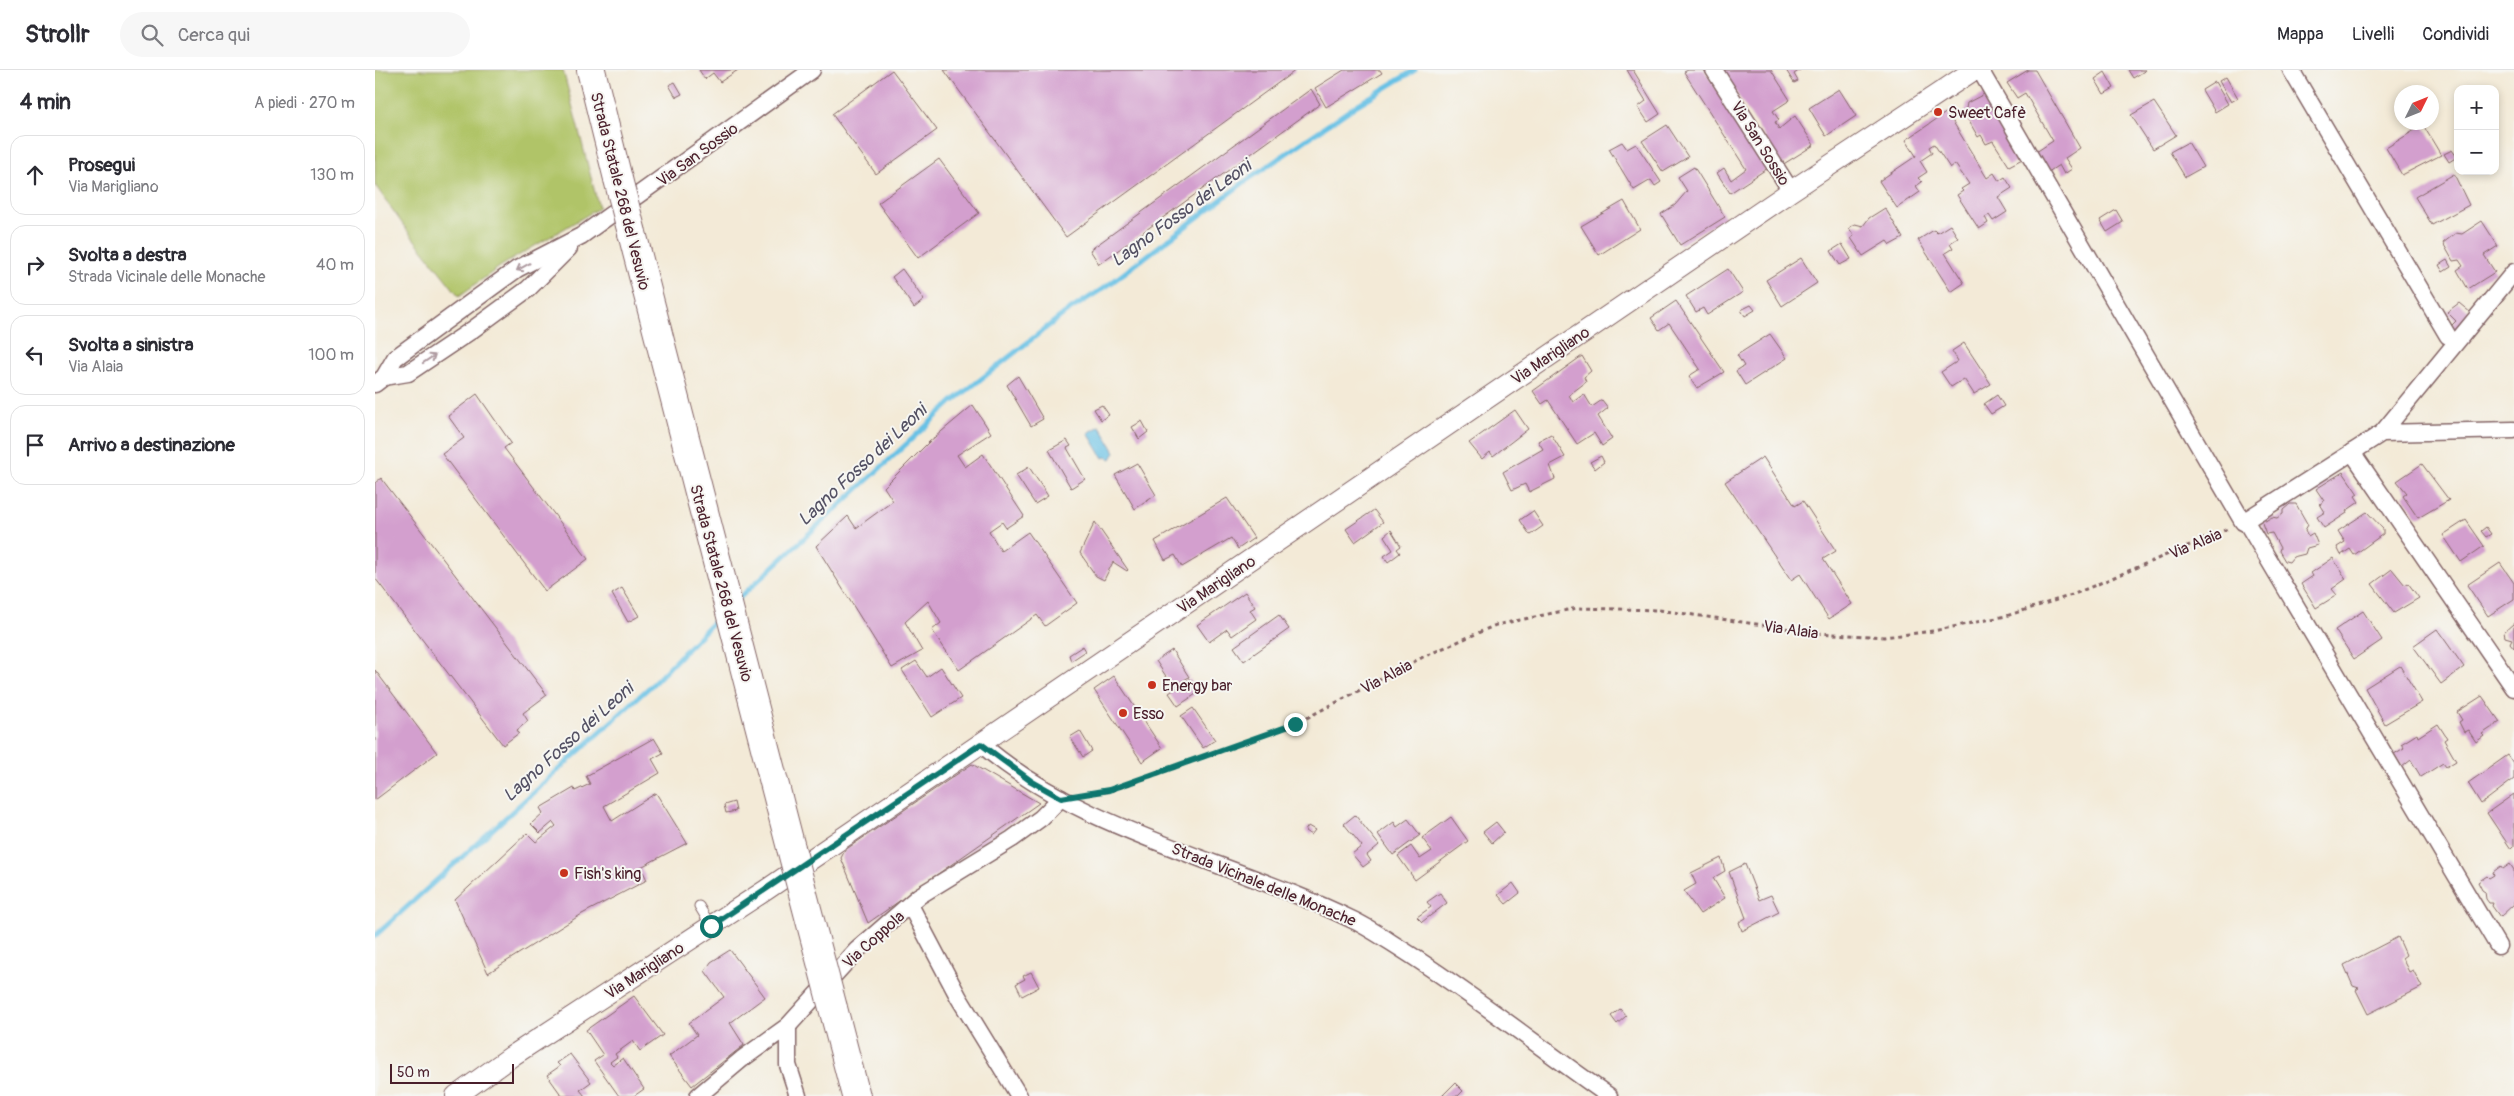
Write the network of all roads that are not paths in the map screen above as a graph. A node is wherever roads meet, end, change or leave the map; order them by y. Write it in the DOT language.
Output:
graph roads {
  1 [pos="591,70"];
  2 [pos="812,70"];
  3 [pos="1714,70"];
  4 [pos="1974,70"];
  5 [pos="1980,70"];
  6 [pos="2291,70"];
  7 [pos="1791,191"];
  8 [pos="581,236"];
  9 [pos="2514,272"];
  10 [pos="2448,336"];
  11 [pos="380,381"];
  12 [pos="2514,430"];
  13 [pos="2382,433"];
  14 [pos="2352,452"];
  15 [pos="2244,521"];
  16 [pos="2514,688"];
  17 [pos="981,744"];
  18 [pos="1061,798"];
  19 [pos="910,905"];
  20 [pos="699,906"];
  21 [pos="711,926"];
  22 [pos="2498,946"];
  23 [pos="788,1026"];
  24 [pos="456,1096"];
  25 [pos="698,1096"];
  26 [pos="798,1096"];
  27 [pos="856,1096"];
  28 [pos="1019,1096"];
  29 [pos="1609,1096"];
  1 -- 27 [label="highway, Strada Statale 268 del Vesuvio, bridge"];
  2 -- 8 [label="street, Via San Sossio"];
  3 -- 7 [label="street, Via San Sossio"];
  4 -- 7 [label="street, Via Marigliano"];
  5 -- 15 [label="street"];
  6 -- 10 [label="street"];
  7 -- 17 [label="street, Via Marigliano"];
  8 -- 11 [label="street, Via San Sossio, one-way"];
  11 -- 8 [label="street, Via San Sossio, one-way"];
  9 -- 13 [label="street"];
  12 -- 13 [label="street"];
  13 -- 14 [label="street"];
  14 -- 15 [label="street"];
  14 -- 16 [label="street"];
  15 -- 22 [label="street"];
  17 -- 18 [label="street, Strada Vicinale delle Monache"];
  17 -- 21 [label="street, Via Marigliano"];
  18 -- 19 [label="street, Via Coppola"];
  18 -- 29 [label="street, Strada Vicinale delle Monache"];
  19 -- 23 [label="street, Via Coppola"];
  19 -- 28 [label="street"];
  20 -- 21 [label="lane"];
  21 -- 24 [label="street, Via Marigliano"];
  23 -- 25 [label="street, Via Coppola"];
  23 -- 26 [label="street"];
}
